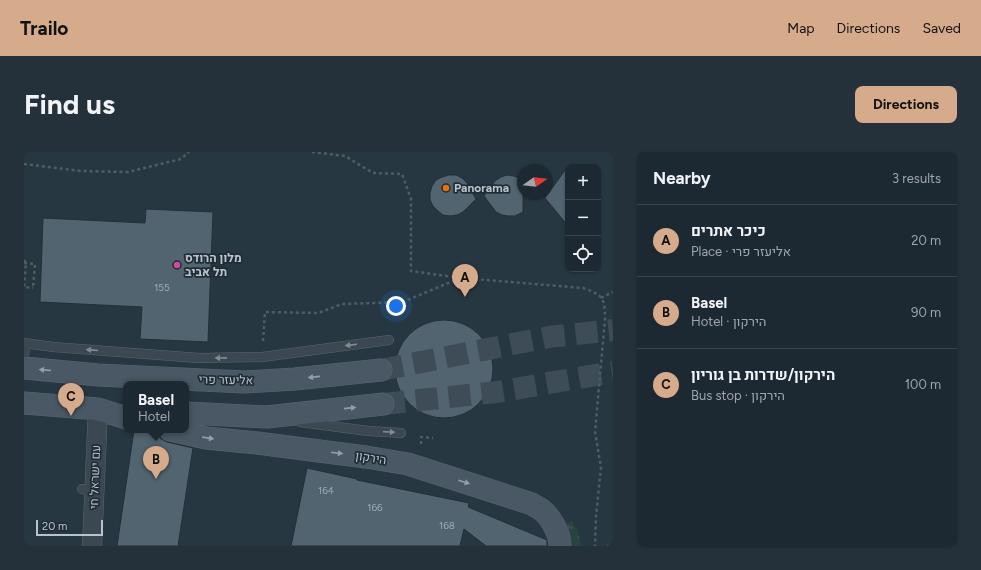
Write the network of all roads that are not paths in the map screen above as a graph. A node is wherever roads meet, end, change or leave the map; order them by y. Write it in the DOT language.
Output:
graph roads {
  1 [pos="389,340"];
  2 [pos="25,344"];
  3 [pos="24,354"];
  4 [pos="24,368"];
  5 [pos="381,370"];
  6 [pos="24,403"];
  7 [pos="383,404"];
  8 [pos="98,409"];
  9 [pos="123,410"];
  10 [pos="189,413"];
  11 [pos="123,417"];
  12 [pos="267,417"];
  13 [pos="184,433"];
  14 [pos="401,433"];
  15 [pos="558,537"];
  16 [pos="92,546"];
  1 -- 2 [label="lane, one-way"];
  2 -- 3 [label="lane"];
  5 -- 4 [label="main road, אליעזר פרי, one-way"];
  6 -- 8 [label="main road"];
  12 -- 7 [label="main road, one-way"];
  8 -- 9 [label="main road"];
  8 -- 11 [label="main road"];
  8 -- 16 [label="street, עם ישראל חי"];
  10 -- 12 [label="main road"];
  12 -- 14 [label="lane, one-way"];
  13 -- 15 [label="main road, הירקון, one-way"];
}
